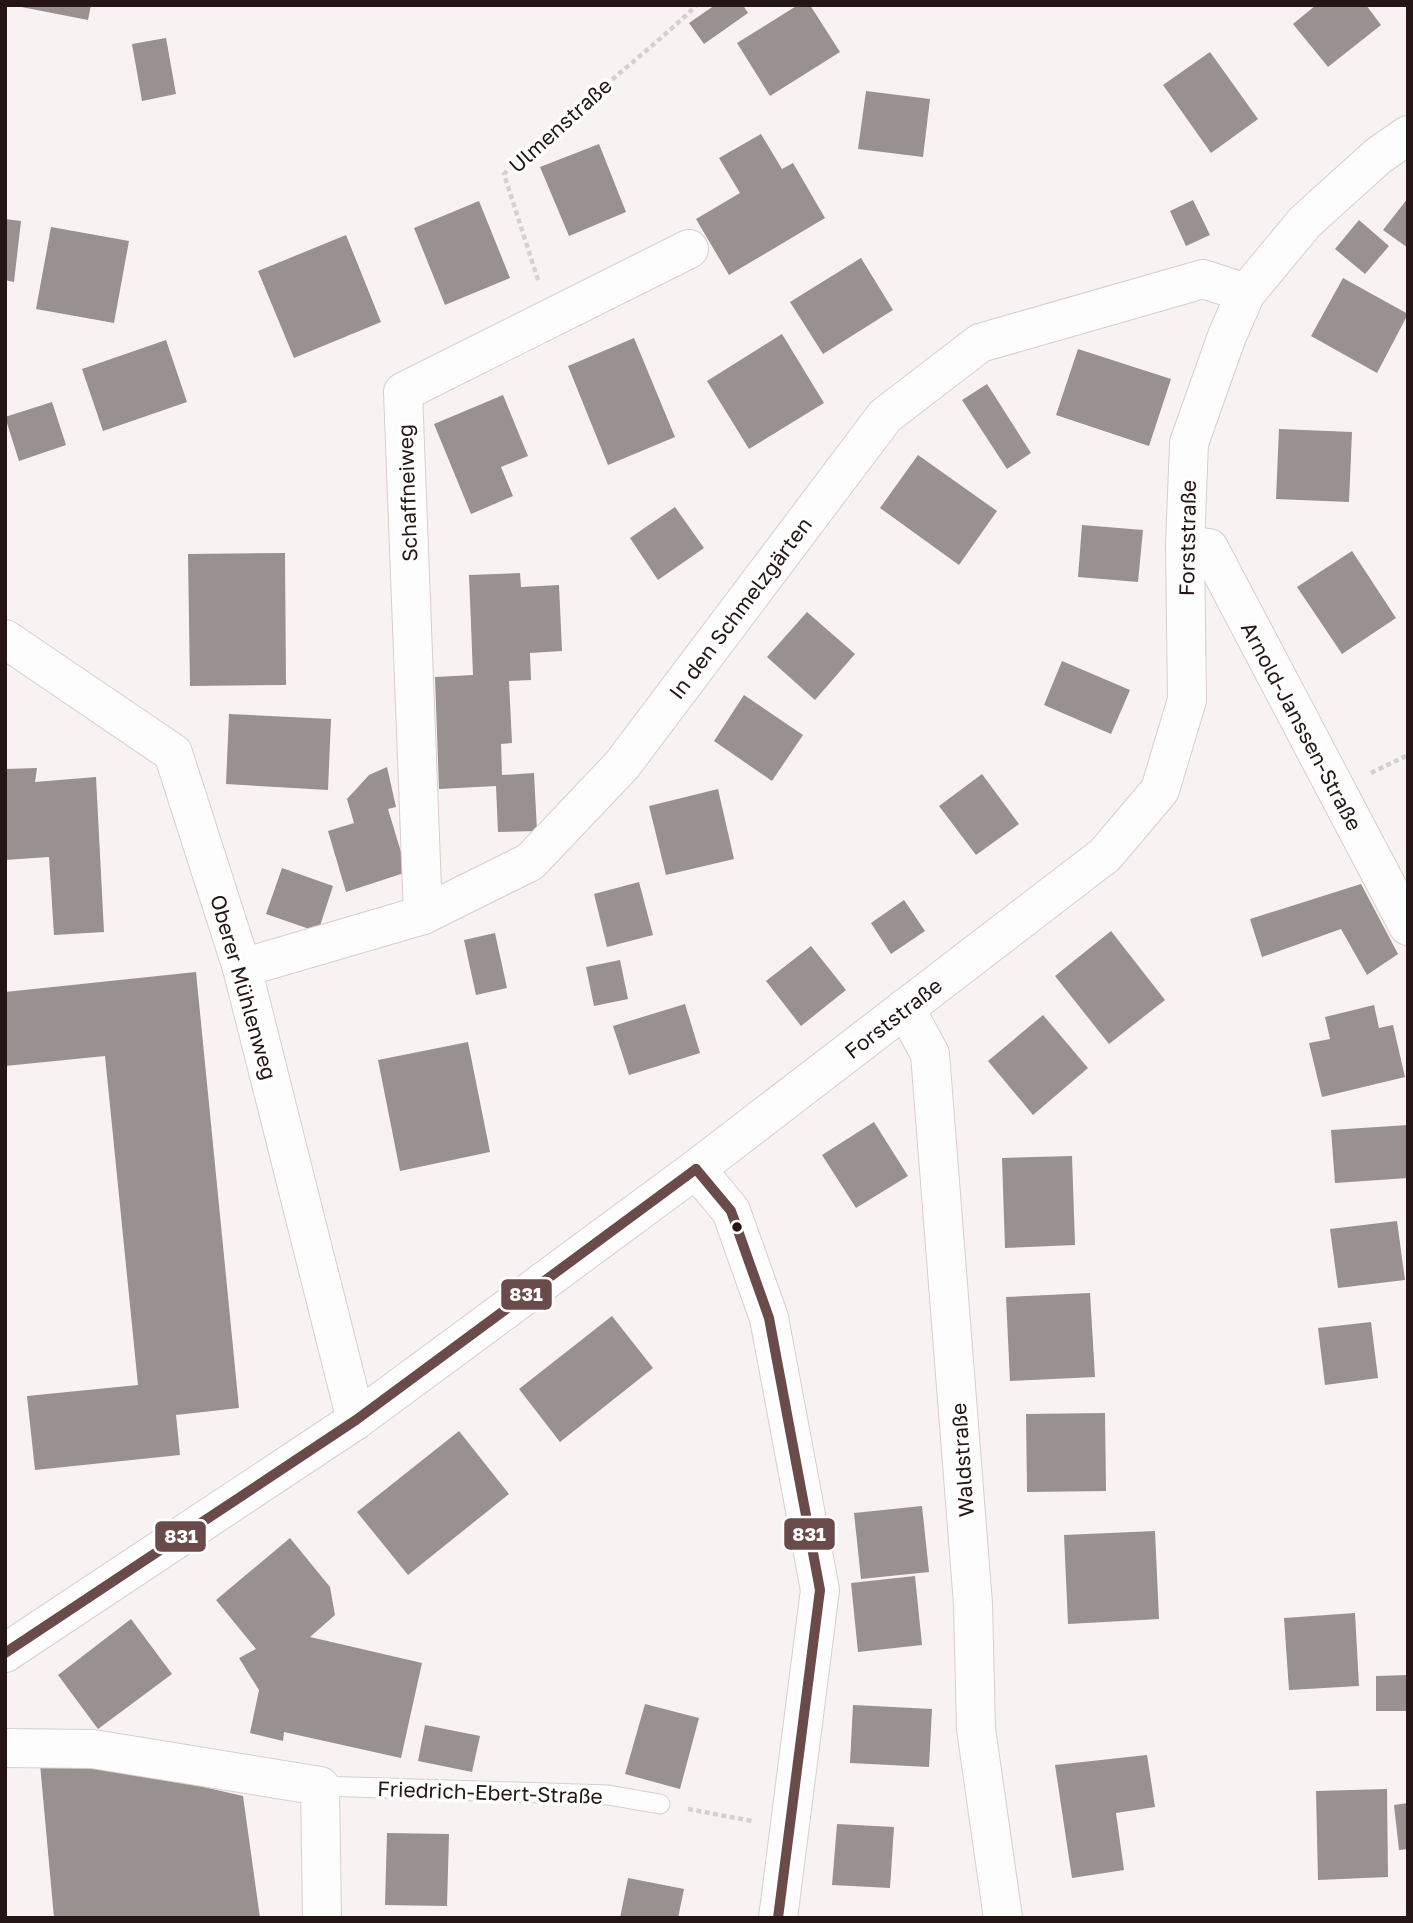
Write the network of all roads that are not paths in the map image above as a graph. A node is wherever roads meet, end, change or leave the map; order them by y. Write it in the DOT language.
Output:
graph roads {
  1 [pos="1408,135"];
  2 [pos="689,248"];
  3 [pos="1246,293"];
  4 [pos="1185,545"];
  5 [pos="5,639"];
  6 [pos="423,915"];
  7 [pos="1408,926"];
  8 [pos="242,968"];
  9 [pos="905,1008"];
  10 [pos="696,1169"];
  11 [pos="356,1420"];
  12 [pos="5,1653"];
  13 [pos="5,1748"];
  14 [pos="320,1786"];
  15 [pos="660,1804"];
  16 [pos="323,1918"];
  17 [pos="778,1918"];
  18 [pos="1003,1918"];
  1 -- 3 [label="street, Forststraße"];
  2 -- 6 [label="street, Schaffneiweg"];
  3 -- 4 [label="street, Forststraße"];
  3 -- 6 [label="street, In den Schmelzgärten"];
  4 -- 7 [label="street, Arnold-Janssen-Straße"];
  4 -- 9 [label="street, Forststraße"];
  5 -- 8 [label="street, Oberer Mühlenweg"];
  6 -- 8 [label="street, In den Schmelzgärten"];
  8 -- 11 [label="street, Oberer Mühlenweg"];
  9 -- 10 [label="street, Forststraße"];
  9 -- 18 [label="street, Waldstraße"];
  10 -- 11 [label="street, Forststraße"];
  10 -- 17 [label="street"];
  11 -- 12 [label="street, Forststraße"];
  13 -- 14 [label="street, Friedrich-Ebert-Straße"];
  14 -- 15 [label="lane, Friedrich-Ebert-Straße"];
  14 -- 16 [label="street"];
}
